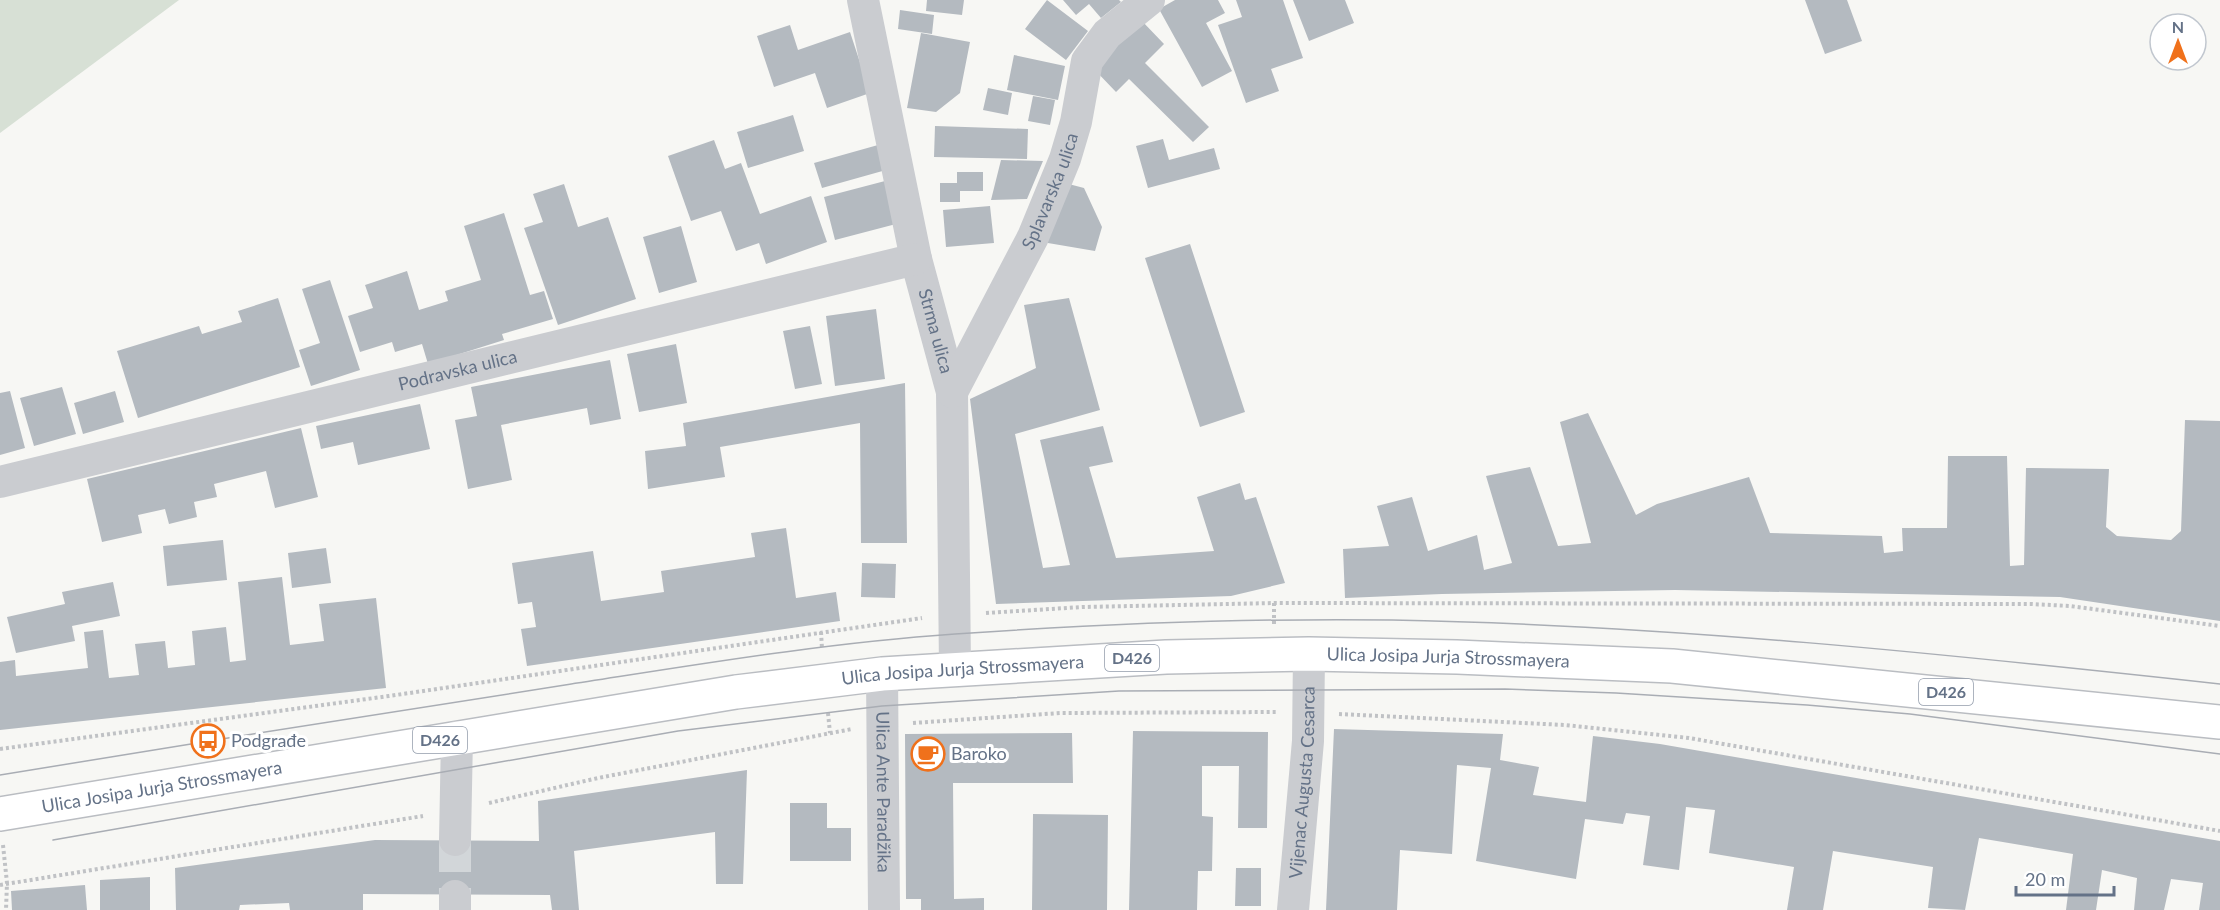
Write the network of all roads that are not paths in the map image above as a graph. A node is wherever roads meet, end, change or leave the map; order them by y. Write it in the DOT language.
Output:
graph roads {
  1 [pos="863,0"];
  2 [pos="1149,0"];
  3 [pos="916,259"];
  4 [pos="952,392"];
  5 [pos="0,482"];
  6 [pos="1310,654"];
  7 [pos="956,668"];
  8 [pos="882,674"];
  9 [pos="2220,722"];
  10 [pos="457,737"];
  11 [pos="456,825"];
  12 [pos="1,826"];
  13 [pos="884,910"];
  14 [pos="1293,910"];
  1 -- 3 [label="street, Strma ulica"];
  2 -- 4 [label="street, Splavarska ulica"];
  3 -- 4 [label="street, Strma ulica"];
  3 -- 5 [label="street, Podravska ulica"];
  4 -- 7 [label="street, Strma ulica"];
  6 -- 7 [label="main road, Ulica Josipa Jurja Strossmayera / D426"];
  6 -- 9 [label="main road, Ulica Josipa Jurja Strossmayera / D426"];
  6 -- 14 [label="street, Vijenac Augusta Cesarca"];
  7 -- 8 [label="main road, Ulica Josipa Jurja Strossmayera / D426"];
  8 -- 10 [label="main road, Ulica Josipa Jurja Strossmayera / D426"];
  8 -- 13 [label="street, Ulica Ante Paradžika"];
  10 -- 11 [label="street"];
  10 -- 12 [label="main road, Ulica Josipa Jurja Strossmayera / D426"];
}
